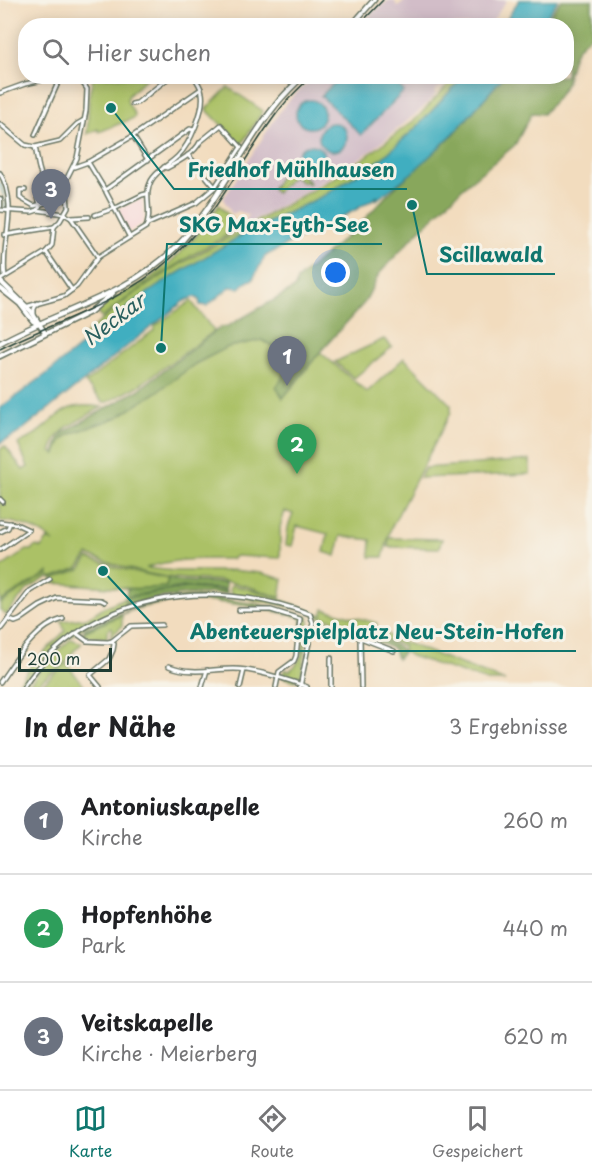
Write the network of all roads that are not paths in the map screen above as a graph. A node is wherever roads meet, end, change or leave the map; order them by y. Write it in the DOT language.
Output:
graph roads {
  1 [pos="375,0"];
  2 [pos="358,18"];
  3 [pos="25,84"];
  4 [pos="57,84"];
  5 [pos="84,84"];
  6 [pos="161,84"];
  7 [pos="198,84"];
  8 [pos="296,84"];
  9 [pos="201,89"];
  10 [pos="0,93"];
  11 [pos="132,104"];
  12 [pos="84,120"];
  13 [pos="0,124"];
  14 [pos="194,130"];
  15 [pos="35,135"];
  16 [pos="133,136"];
  17 [pos="35,147"];
  18 [pos="188,154"];
  19 [pos="148,160"];
  20 [pos="88,162"];
  21 [pos="74,167"];
  22 [pos="164,167"];
  23 [pos="0,173"];
  24 [pos="215,187"];
  25 [pos="25,190"];
  26 [pos="106,191"];
  27 [pos="146,194"];
  28 [pos="68,197"];
  29 [pos="0,199"];
  30 [pos="40,205"];
  31 [pos="0,206"];
  32 [pos="114,208"];
  33 [pos="0,210"];
  34 [pos="38,210"];
  35 [pos="8,211"];
  36 [pos="64,214"];
  37 [pos="95,215"];
  38 [pos="89,217"];
  39 [pos="71,218"];
  40 [pos="148,224"];
  41 [pos="54,227"];
  42 [pos="4,235"];
  43 [pos="129,236"];
  44 [pos="46,252"];
  45 [pos="99,257"];
  46 [pos="6,277"];
  47 [pos="0,281"];
  48 [pos="0,288"];
  49 [pos="118,289"];
  50 [pos="72,290"];
  51 [pos="38,302"];
  52 [pos="25,307"];
  53 [pos="34,315"];
  54 [pos="33,321"];
  55 [pos="38,324"];
  56 [pos="28,328"];
  57 [pos="45,333"];
  58 [pos="0,343"];
  59 [pos="0,356"];
  60 [pos="0,522"];
  61 [pos="10,523"];
  62 [pos="0,532"];
  63 [pos="0,550"];
  64 [pos="50,579"];
  65 [pos="105,602"];
  66 [pos="239,610"];
  67 [pos="8,619"];
  68 [pos="63,620"];
  69 [pos="159,626"];
  70 [pos="325,629"];
  71 [pos="0,630"];
  72 [pos="76,633"];
  73 [pos="360,638"];
  74 [pos="112,641"];
  75 [pos="393,651"];
  76 [pos="331,658"];
  77 [pos="169,666"];
  78 [pos="207,670"];
  79 [pos="244,670"];
  80 [pos="278,678"];
  81 [pos="0,682"];
  82 [pos="300,686"];
  83 [pos="24,687"];
  84 [pos="100,687"];
  85 [pos="202,687"];
  86 [pos="240,687"];
  87 [pos="276,687"];
  88 [pos="307,687"];
  89 [pos="331,687"];
  90 [pos="361,687"];
  1 -- 2 [label="main road"];
  3 -- 10 [label="street"];
  4 -- 15 [label="street"];
  5 -- 12 [label="street"];
  6 -- 11 [label="street"];
  7 -- 9 [label="street"];
  8 -- 49 [label="main road"];
  9 -- 14 [label="street"];
  9 -- 16 [label="street"];
  12 -- 17 [label="street"];
  12 -- 21 [label="street"];
  13 -- 17 [label="street"];
  14 -- 19 [label="street"];
  14 -- 22 [label="street"];
  16 -- 19 [label="street"];
  16 -- 20 [label="street"];
  17 -- 30 [label="street"];
  18 -- 22 [label="street"];
  18 -- 24 [label="street"];
  18 -- 24 [label="street"];
  19 -- 26 [label="street"];
  20 -- 21 [label="street"];
  20 -- 26 [label="street"];
  21 -- 28 [label="street"];
  22 -- 27 [label="street"];
  23 -- 35 [label="street"];
  24 -- 40 [label="street"];
  25 -- 30 [label="street"];
  26 -- 32 [label="street"];
  27 -- 32 [label="street"];
  27 -- 40 [label="street"];
  28 -- 30 [label="street"];
  28 -- 36 [label="street"];
  29 -- 31 [label="main road"];
  30 -- 34 [label="street"];
  32 -- 37 [label="street"];
  32 -- 43 [label="street"];
  33 -- 35 [label="street"];
  34 -- 35 [label="street"];
  34 -- 36 [label="street"];
  35 -- 42 [label="street"];
  36 -- 39 [label="street"];
  36 -- 41 [label="street"];
  38 -- 39 [label="street"];
  39 -- 45 [label="street"];
  40 -- 43 [label="street"];
  41 -- 42 [label="street"];
  41 -- 44 [label="street"];
  42 -- 46 [label="street"];
  43 -- 45 [label="street"];
  44 -- 46 [label="street"];
  44 -- 50 [label="street"];
  45 -- 50 [label="street"];
  46 -- 47 [label="street"];
  47 -- 52 [label="main road"];
  48 -- 52 [label="main road"];
  49 -- 55 [label="main road"];
  49 -- 57 [label="main road"];
  50 -- 51 [label="street"];
  51 -- 52 [label="street"];
  51 -- 53 [label="street"];
  52 -- 53 [label="main road"];
  52 -- 54 [label="main road"];
  53 -- 55 [label="main road"];
  54 -- 55 [label="main road"];
  54 -- 56 [label="main road"];
  55 -- 56 [label="main road"];
  55 -- 57 [label="main road"];
  56 -- 58 [label="main road"];
  57 -- 59 [label="main road"];
  60 -- 61 [label="street"];
  61 -- 62 [label="street"];
  61 -- 63 [label="street"];
  64 -- 67 [label="street"];
  65 -- 67 [label="street"];
  66 -- 80 [label="street"];
  67 -- 71 [label="street"];
  68 -- 81 [label="street"];
  69 -- 74 [label="street"];
  70 -- 73 [label="street"];
  72 -- 74 [label="street"];
  72 -- 82 [label="street"];
  72 -- 83 [label="street"];
  73 -- 75 [label="street"];
  73 -- 90 [label="street"];
  74 -- 84 [label="street"];
  76 -- 89 [label="street"];
  77 -- 78 [label="street"];
  78 -- 79 [label="street"];
  78 -- 85 [label="street"];
  79 -- 80 [label="street"];
  79 -- 86 [label="street"];
  80 -- 82 [label="street"];
  80 -- 87 [label="street"];
  82 -- 88 [label="street"];
}
